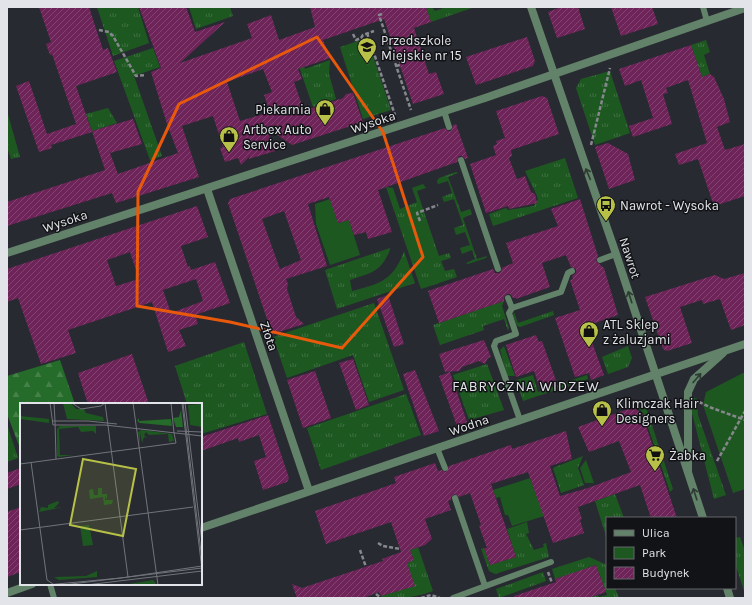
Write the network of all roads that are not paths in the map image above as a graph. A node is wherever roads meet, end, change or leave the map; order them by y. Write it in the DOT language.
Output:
graph roads {
  1 [pos="531,7"];
  2 [pos="703,7"];
  3 [pos="745,8"];
  4 [pos="707,21"];
  5 [pos="554,74"];
  6 [pos="444,112"];
  7 [pos="449,127"];
  8 [pos="461,160"];
  9 [pos="207,189"];
  10 [pos="7,253"];
  11 [pos="616,254"];
  12 [pos="600,260"];
  13 [pos="498,270"];
  14 [pos="572,270"];
  15 [pos="508,298"];
  16 [pos="512,308"];
  17 [pos="745,344"];
  18 [pos="726,351"];
  19 [pos="656,374"];
  20 [pos="520,420"];
  21 [pos="437,448"];
  22 [pos="444,468"];
  23 [pos="688,470"];
  24 [pos="309,491"];
  25 [pos="455,498"];
  26 [pos="703,517"];
  27 [pos="202,528"];
  28 [pos="551,562"];
  29 [pos="29,585"];
  30 [pos="50,585"];
  31 [pos="486,586"];
  32 [pos="7,593"];
  33 [pos="54,598"];
  34 [pos="453,598"];
  1 -- 5 [label="street, Nawrot"];
  2 -- 4 [label="lane"];
  3 -- 4 [label="street, Wysoka"];
  4 -- 5 [label="street, Wysoka"];
  5 -- 6 [label="street, Wysoka"];
  11 -- 5 [label="street, Nawrot, one-way"];
  6 -- 7 [label="lane"];
  6 -- 9 [label="street, Wysoka"];
  8 -- 13 [label="lane"];
  9 -- 10 [label="street, Wysoka"];
  9 -- 24 [label="street, Złota"];
  11 -- 12 [label="lane"];
  19 -- 11 [label="street, Nawrot, one-way"];
  14 -- 16 [label="lane"];
  15 -- 16 [label="lane"];
  16 -- 20 [label="lane"];
  17 -- 18 [label="street, Wodna"];
  18 -- 19 [label="street, Wodna"];
  23 -- 18 [label="street, one-way"];
  19 -- 20 [label="street, Wodna"];
  19 -- 23 [label="street, Nawrot"];
  20 -- 21 [label="street, Wodna"];
  21 -- 22 [label="lane"];
  21 -- 24 [label="street, Wodna"];
  26 -- 23 [label="street, Nawrot, one-way"];
  24 -- 27 [label="street, Wodna"];
  25 -- 31 [label="lane"];
  28 -- 31 [label="lane"];
  29 -- 32 [label="street"];
  30 -- 33 [label="lane"];
  31 -- 34 [label="lane"];
}
